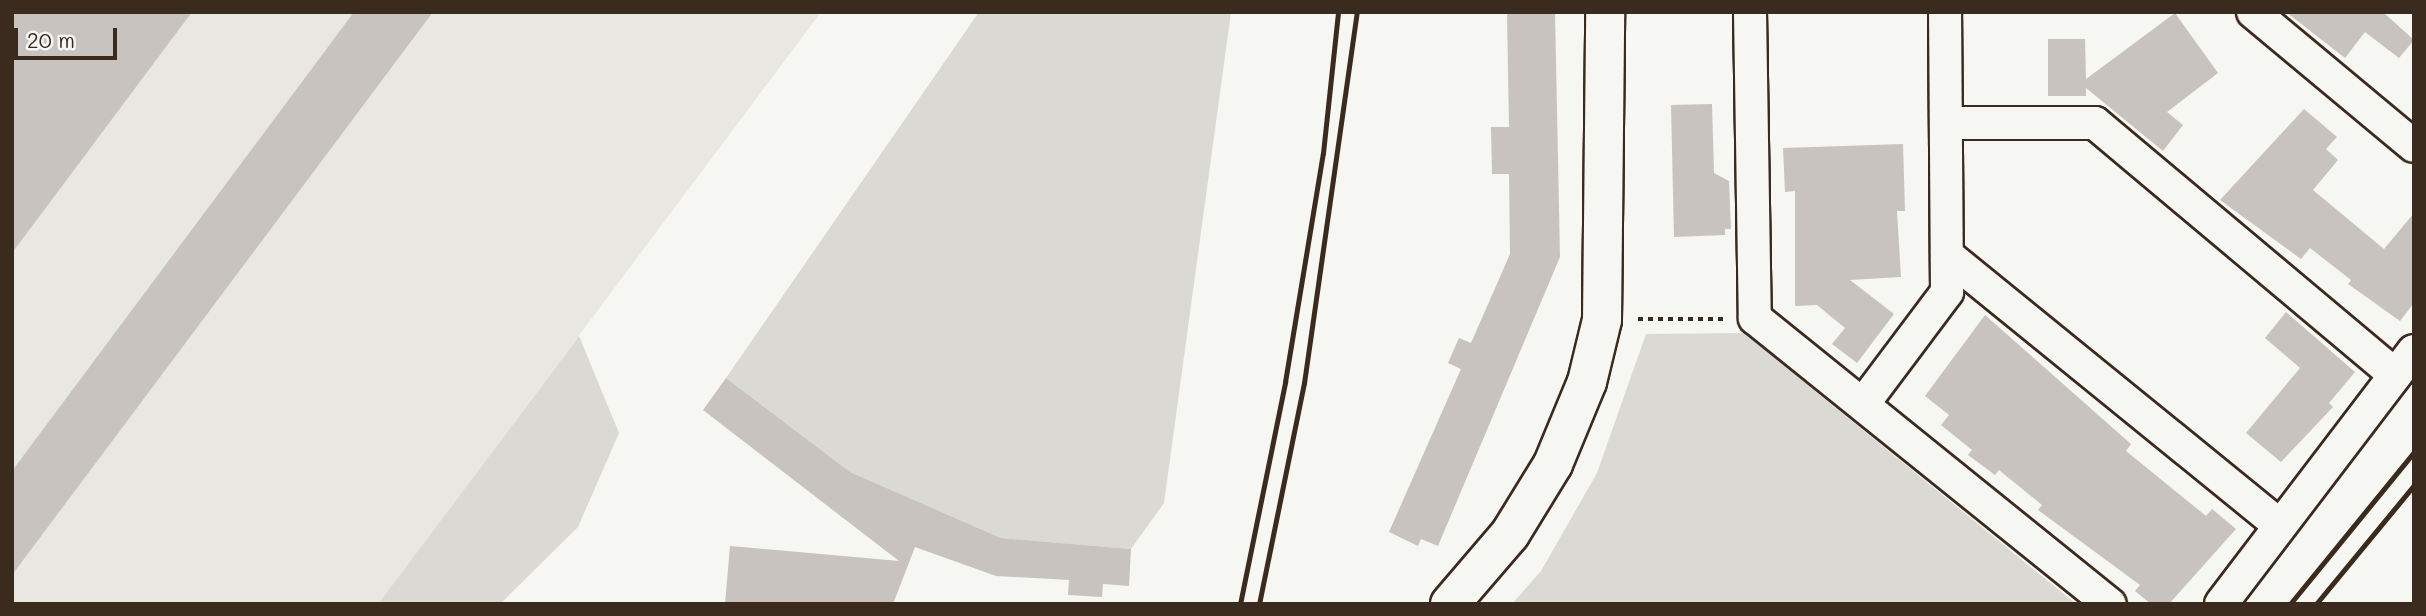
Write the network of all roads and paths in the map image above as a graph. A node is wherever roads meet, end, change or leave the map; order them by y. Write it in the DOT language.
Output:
graph roads {
  1 [pos="1605,12"];
  2 [pos="1751,12"];
  3 [pos="1945,12"];
  4 [pos="2253,12"];
  5 [pos="1946,123"];
  6 [pos="2414,146"];
  7 [pos="1947,255"];
  8 [pos="1755,318"];
  9 [pos="1602,320"];
  10 [pos="2404,363"];
  11 [pos="1863,404"];
  12 [pos="2280,526"];
  13 [pos="1450,604"];
  14 [pos="2110,604"];
  15 [pos="2221,604"];
  1 -- 9 [label="main road"];
  2 -- 8 [label="street"];
  3 -- 5 [label="street"];
  4 -- 6 [label="street"];
  5 -- 7 [label="street"];
  5 -- 10 [label="street"];
  7 -- 11 [label="street"];
  7 -- 12 [label="street"];
  8 -- 9 [label="path"];
  8 -- 11 [label="street"];
  9 -- 13 [label="main road"];
  10 -- 12 [label="street"];
  11 -- 14 [label="street"];
  12 -- 15 [label="street"];
}
